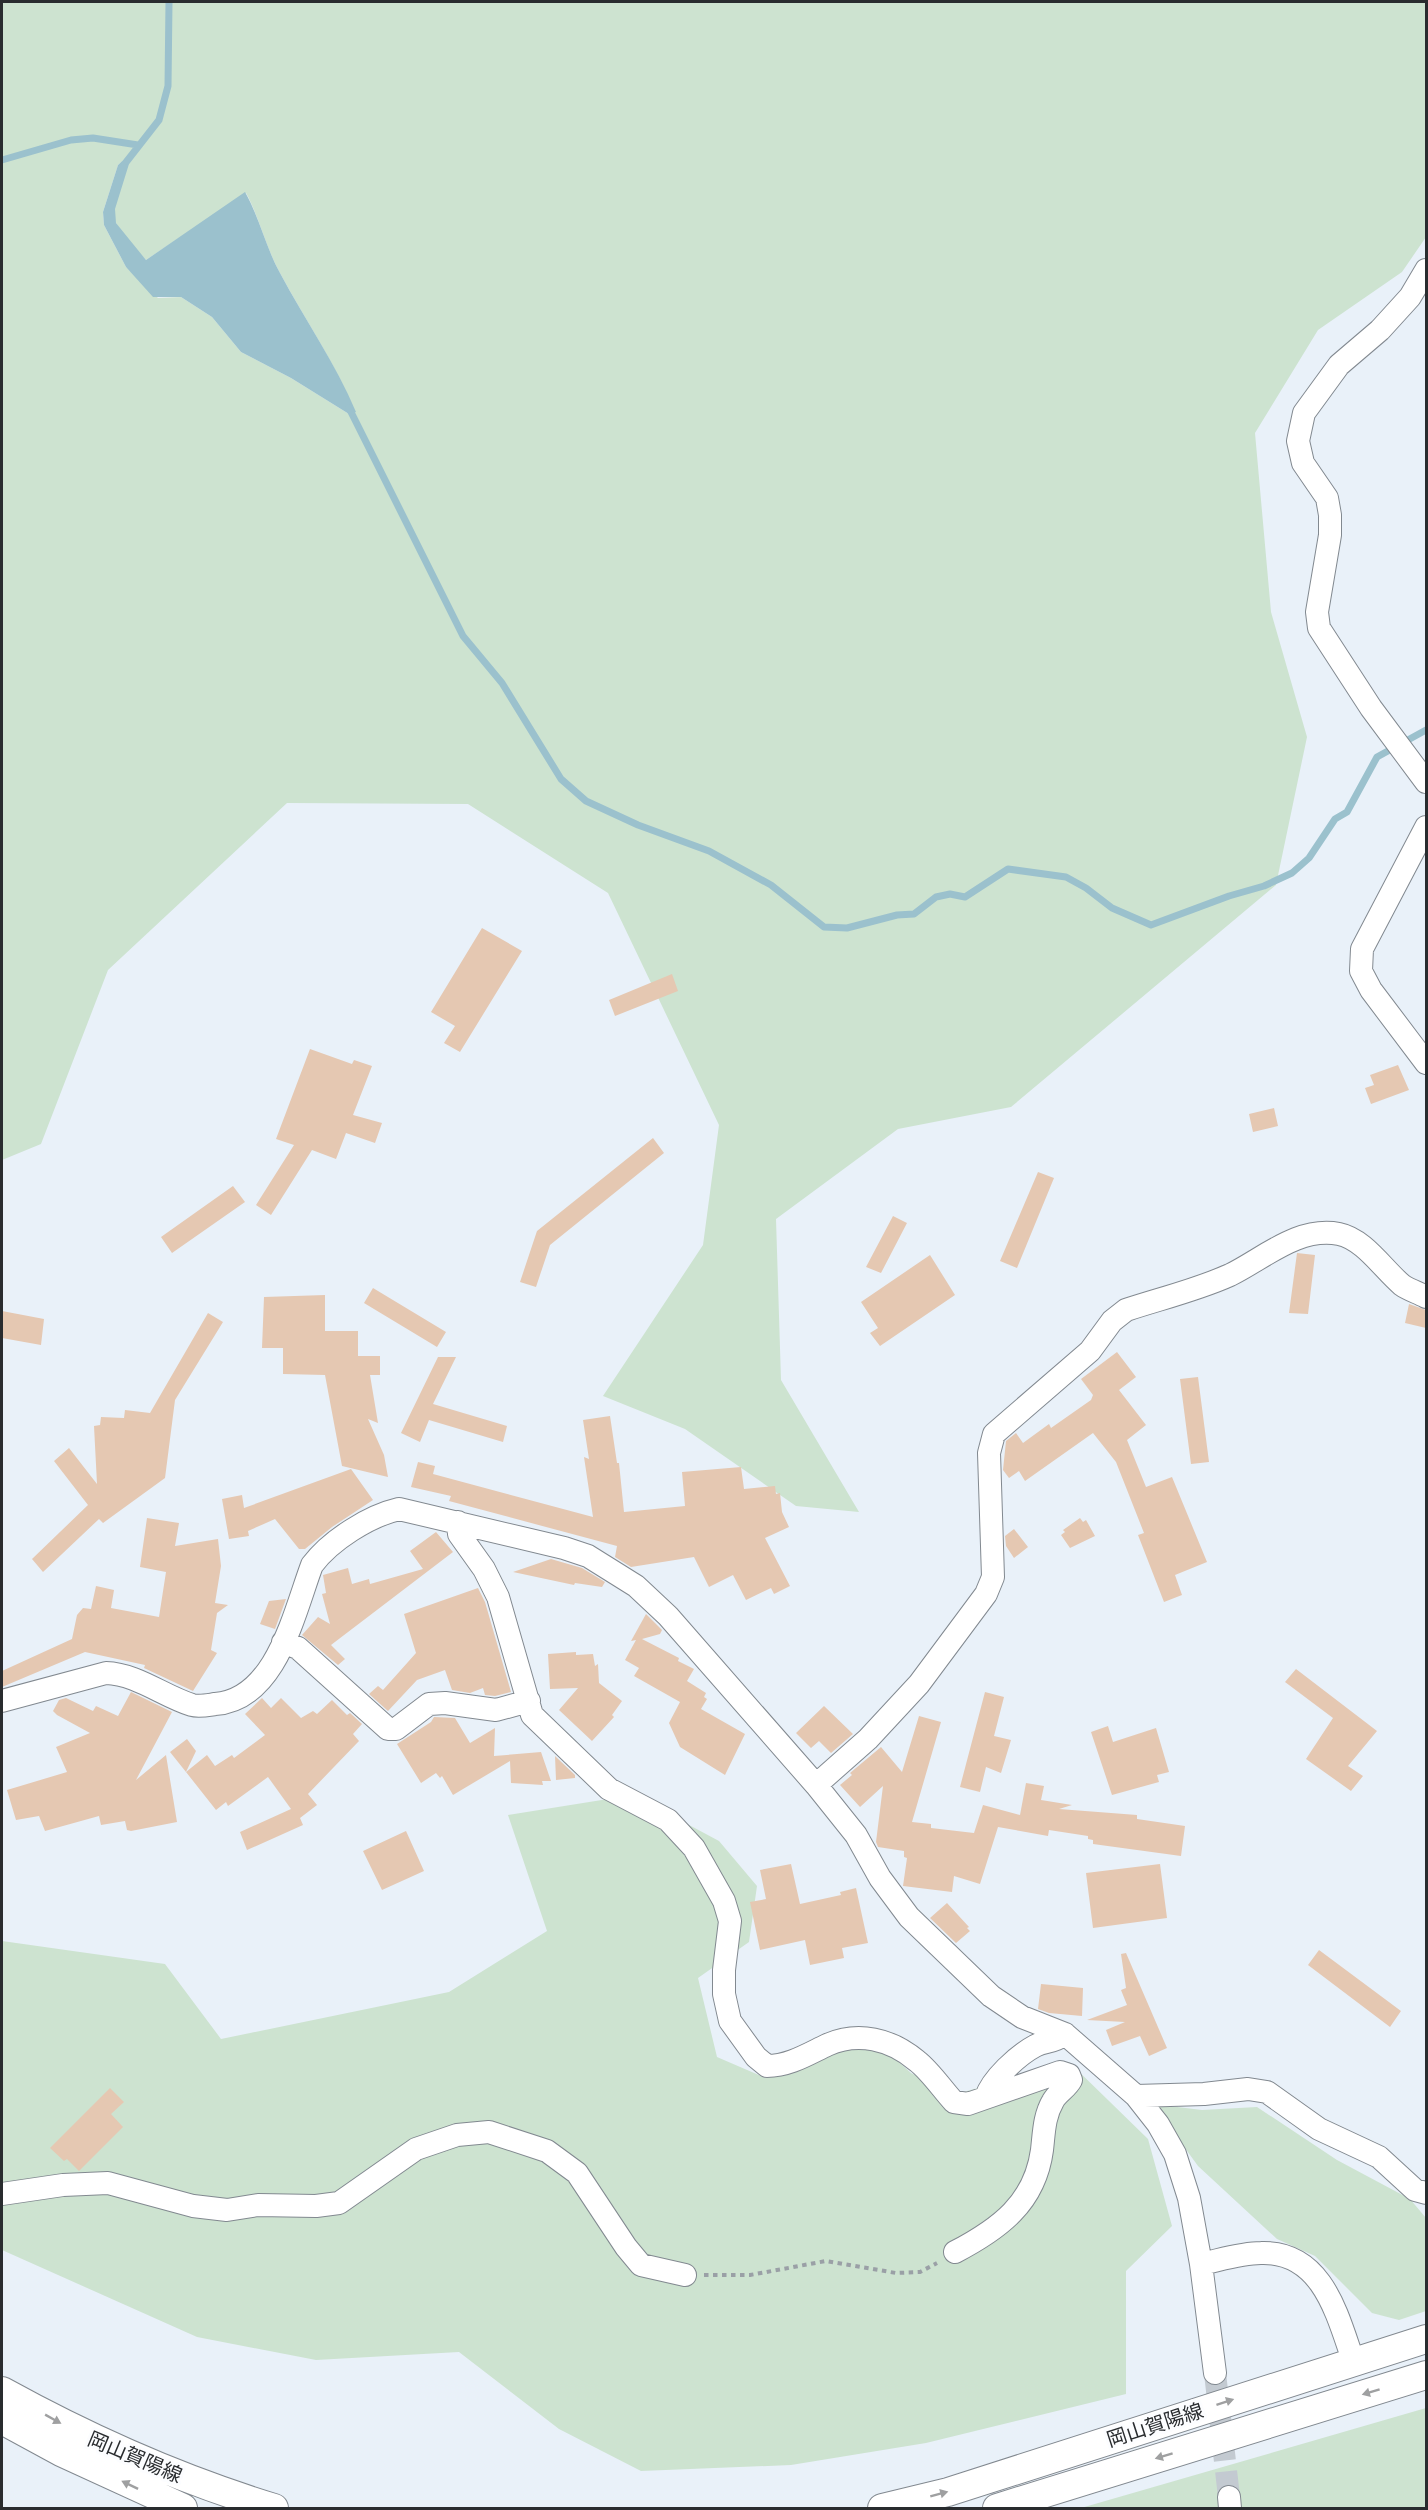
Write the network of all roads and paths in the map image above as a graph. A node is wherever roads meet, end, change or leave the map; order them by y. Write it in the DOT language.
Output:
graph roads {
  1 [pos="1426,270"];
  2 [pos="1426,782"];
  3 [pos="1426,827"];
  4 [pos="1426,1063"];
  5 [pos="1426,1297"];
  6 [pos="458,1522"];
  7 [pos="283,1642"];
  8 [pos="2,1701"];
  9 [pos="528,1701"];
  10 [pos="816,1785"];
  11 [pos="1065,2034"];
  12 [pos="1136,2096"];
  13 [pos="986,2097"];
  14 [pos="1426,2193"];
  15 [pos="2,2194"];
  16 [pos="955,2252"];
  17 [pos="1201,2264"];
  18 [pos="685,2275"];
  19 [pos="1426,2339"];
  20 [pos="1353,2360"];
  21 [pos="1215,2373"];
  22 [pos="1426,2375"];
  23 [pos="2,2391"];
  24 [pos="2,2420"];
  25 [pos="183,2508"];
  26 [pos="274,2508"];
  27 [pos="882,2508"];
  28 [pos="997,2508"];
  1 -- 2 [label="street"];
  3 -- 4 [label="street"];
  5 -- 10 [label="street"];
  6 -- 7 [label="street"];
  6 -- 9 [label="street"];
  6 -- 10 [label="street"];
  7 -- 8 [label="street"];
  7 -- 9 [label="street"];
  9 -- 13 [label="street"];
  10 -- 11 [label="street"];
  11 -- 12 [label="street"];
  11 -- 13 [label="street"];
  12 -- 14 [label="street"];
  12 -- 17 [label="street"];
  13 -- 16 [label="street"];
  15 -- 18 [label="street"];
  16 -- 18 [label="path"];
  17 -- 20 [label="street"];
  17 -- 21 [label="street"];
  19 -- 20 [label="main road, 岡山賀陽線"];
  27 -- 20 [label="main road, 岡山賀陽線, one-way"];
  22 -- 28 [label="main road, 岡山賀陽線, one-way"];
  23 -- 26 [label="main road, 岡山賀陽線, one-way"];
  25 -- 24 [label="main road, 岡山賀陽線, one-way"];
}
